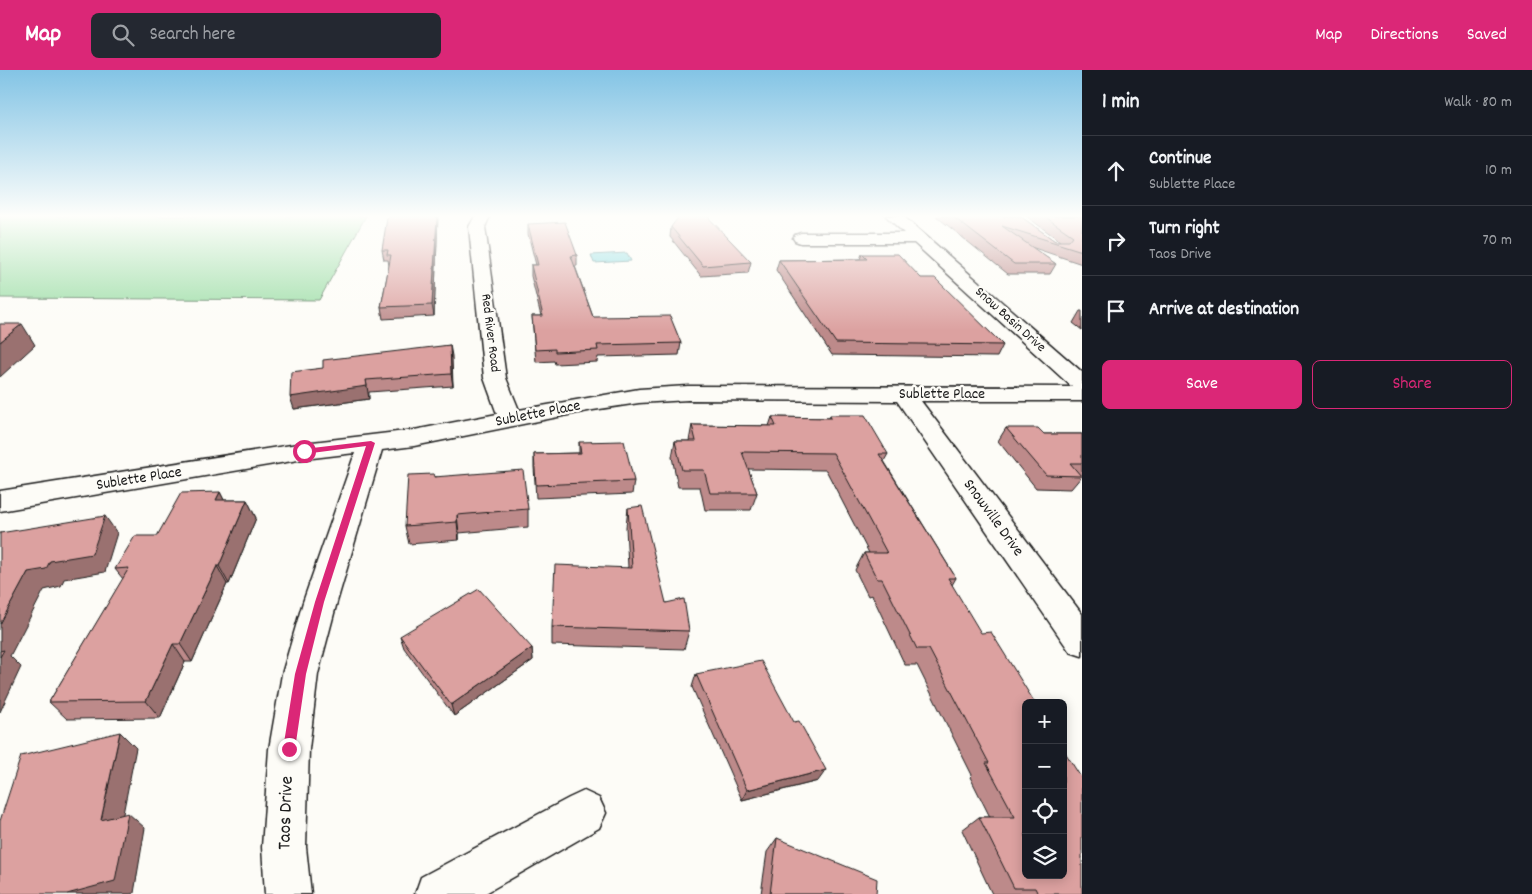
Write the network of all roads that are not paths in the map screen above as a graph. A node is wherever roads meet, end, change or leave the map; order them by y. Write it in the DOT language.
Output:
graph roads {
  1 [pos="480,254"];
  2 [pos="936,254"];
  3 [pos="1082,384"];
  4 [pos="904,394"];
  5 [pos="1082,394"];
  6 [pos="512,419"];
  7 [pos="371,443"];
  8 [pos="0,501"];
  9 [pos="1082,641"];
  10 [pos="584,813"];
  11 [pos="288,894"];
  12 [pos="438,894"];
  1 -- 6 [label="street, Red River Road"];
  2 -- 3 [label="street, Snow Basin Drive"];
  4 -- 5 [label="street, Sublette Place"];
  4 -- 6 [label="street, Sublette Place"];
  4 -- 9 [label="street, Snowville Drive"];
  6 -- 7 [label="street, Sublette Place"];
  7 -- 8 [label="street, Sublette Place"];
  7 -- 11 [label="street, Taos Drive"];
  10 -- 12 [label="street"];
}
